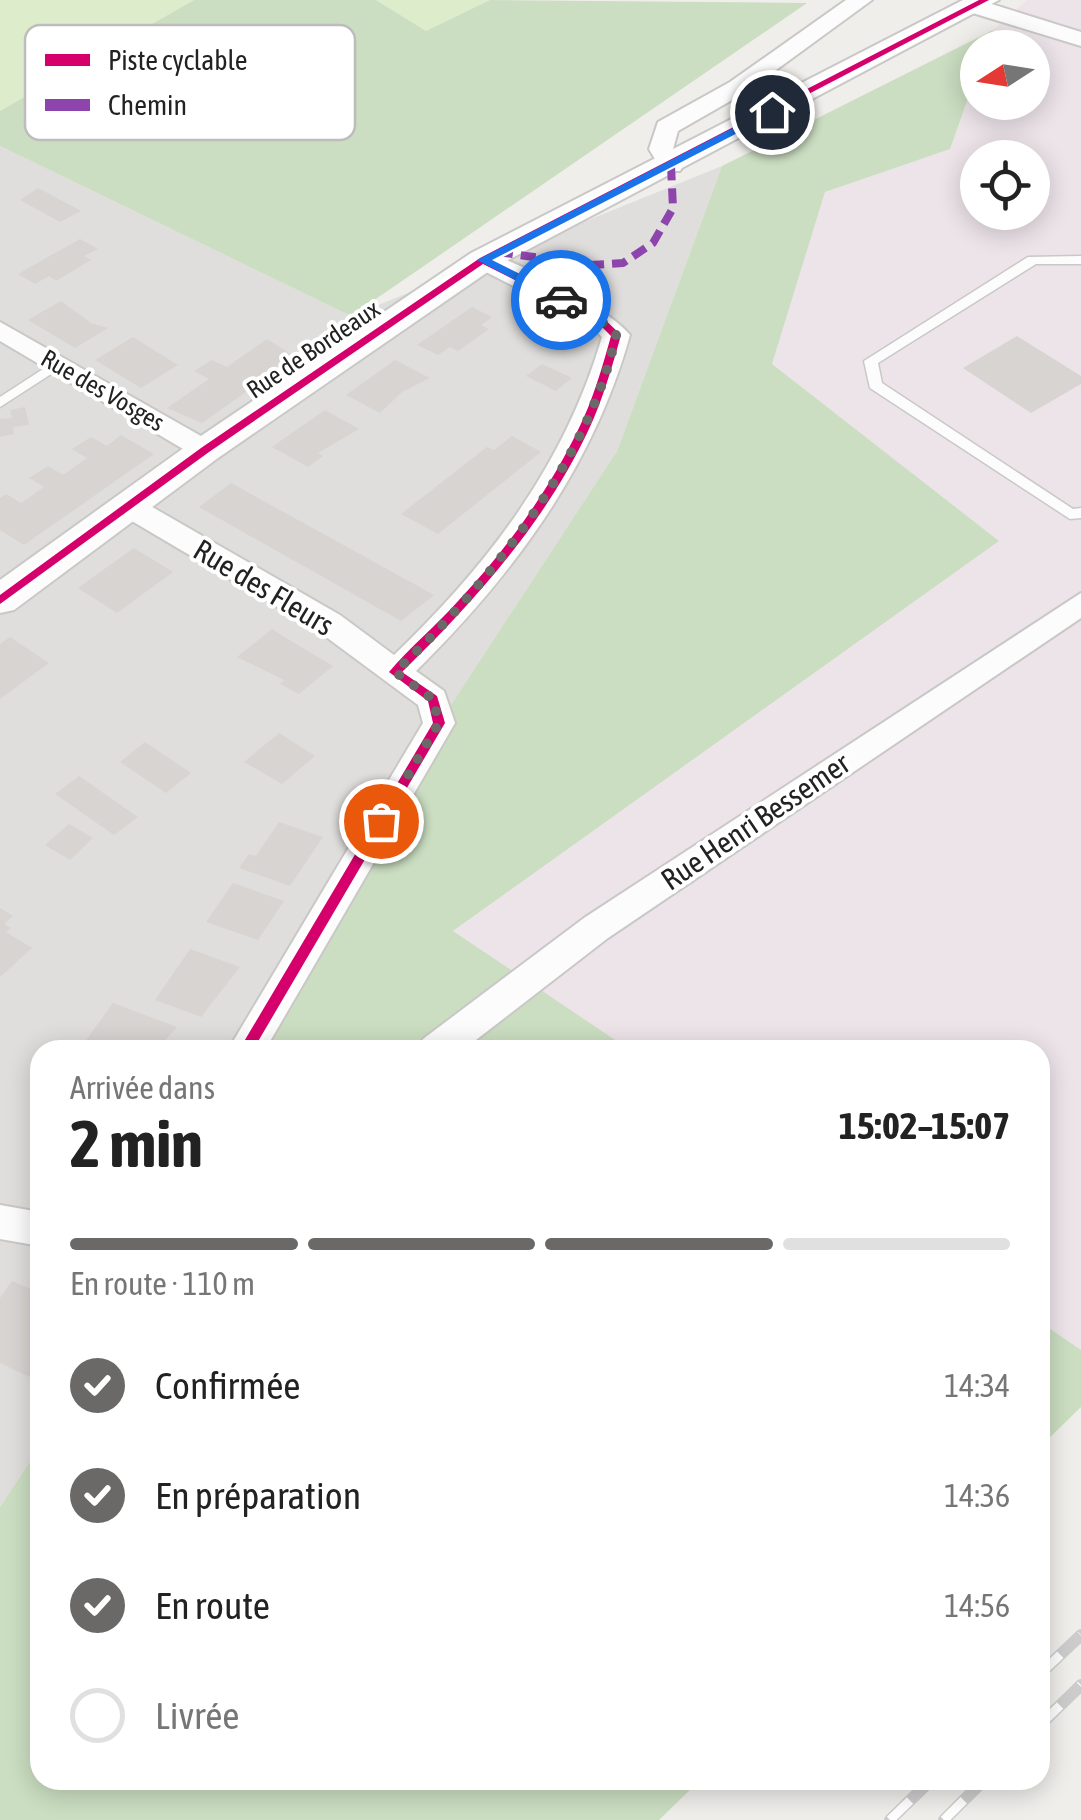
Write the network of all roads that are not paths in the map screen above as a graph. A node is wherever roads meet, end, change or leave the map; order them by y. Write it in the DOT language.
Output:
graph roads {
  1 [pos="861,0"];
  2 [pos="980,3"];
  3 [pos="1081,38"];
  4 [pos="671,166"];
  5 [pos="483,260"];
  6 [pos="1081,260"];
  7 [pos="0,330"];
  8 [pos="57,364"];
  9 [pos="0,403"];
  10 [pos="205,450"];
  11 [pos="130,507"];
  12 [pos="1081,512"];
  13 [pos="0,600"];
  14 [pos="1081,603"];
  15 [pos="395,672"];
  16 [pos="252,1040"];
  17 [pos="449,1040"];
  18 [pos="0,1222"];
  19 [pos="30,1227"];
  1 -- 4 [label="street"];
  2 -- 3 [label="street"];
  2 -- 4 [label="street, Rue de Bordeaux"];
  4 -- 5 [label="street, Rue de Bordeaux"];
  5 -- 10 [label="street, Rue de Bordeaux"];
  5 -- 15 [label="street"];
  6 -- 12 [label="lane"];
  7 -- 8 [label="street, Rue des Vosges"];
  8 -- 9 [label="lane"];
  8 -- 10 [label="street, Rue des Vosges"];
  10 -- 11 [label="street, Rue de Bordeaux"];
  11 -- 13 [label="street, Rue de Bordeaux"];
  11 -- 15 [label="street, Rue des Fleurs"];
  14 -- 17 [label="street, Rue Henri Bessemer"];
  15 -- 16 [label="street, Rue des Fleurs"];
  18 -- 19 [label="street"];
}
